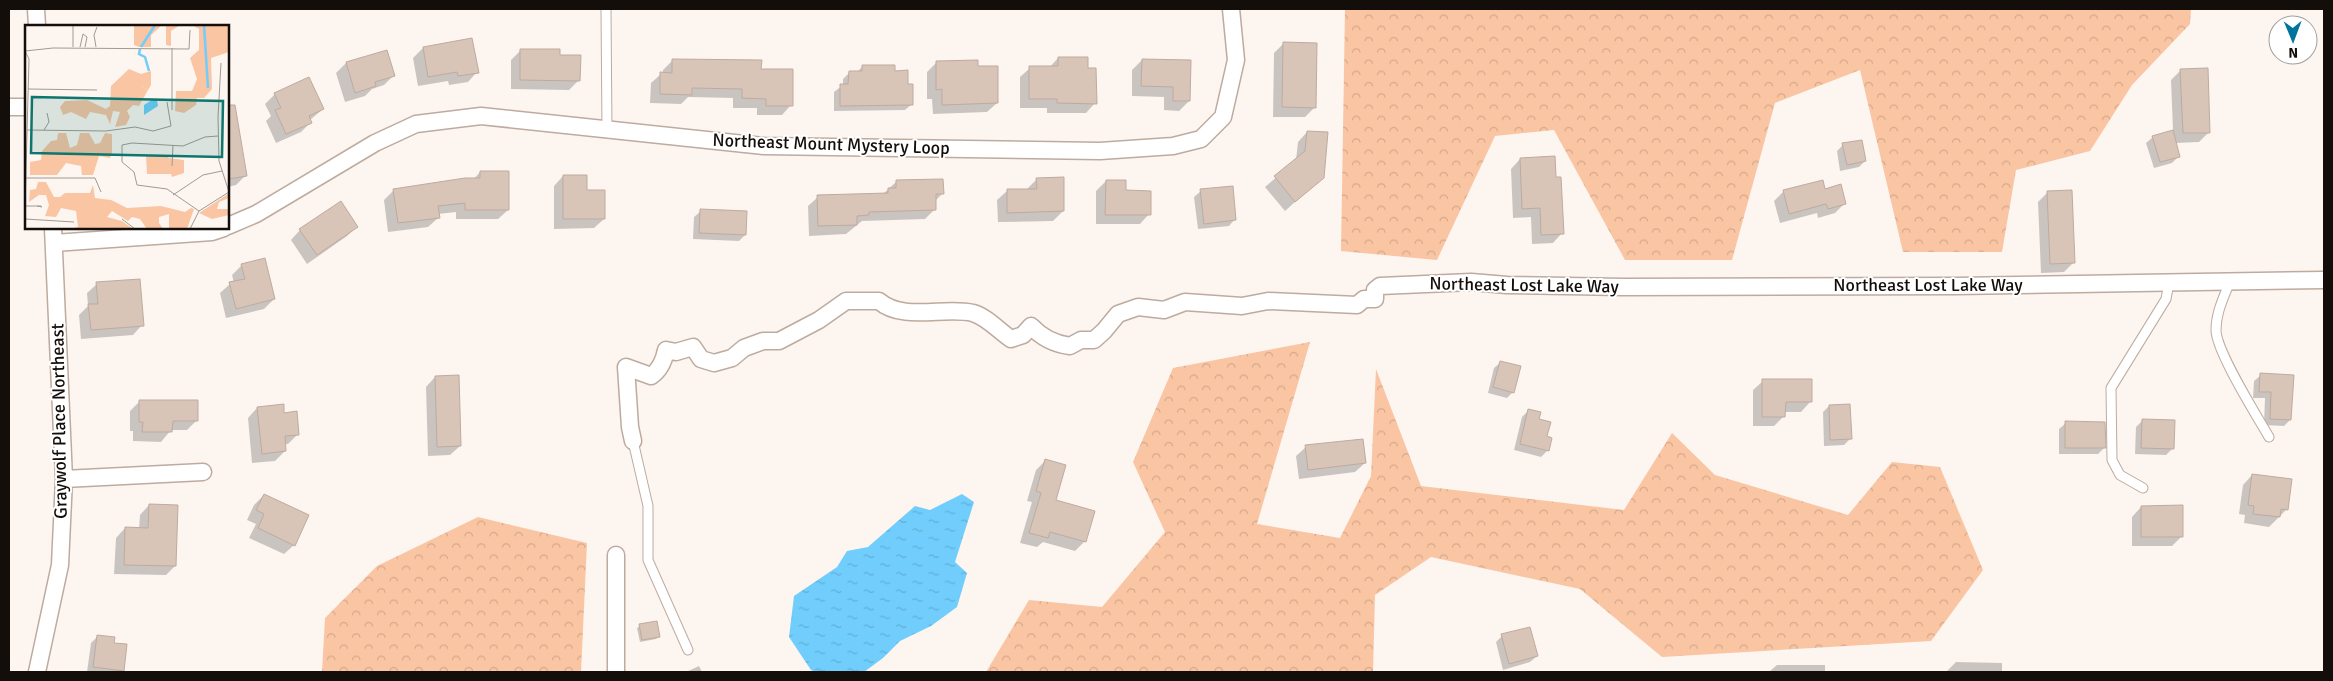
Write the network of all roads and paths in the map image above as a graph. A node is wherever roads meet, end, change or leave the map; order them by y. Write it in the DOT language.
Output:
graph roads {
  1 [pos="36,9"];
  2 [pos="606,9"];
  3 [pos="1231,9"];
  4 [pos="37,25"];
  5 [pos="9,106"];
  6 [pos="25,107"];
  7 [pos="606,131"];
  8 [pos="229,226"];
  9 [pos="221,229"];
  10 [pos="54,235"];
  11 [pos="2324,280"];
  12 [pos="2169,282"];
  13 [pos="2230,282"];
  14 [pos="2269,437"];
  15 [pos="633,441"];
  16 [pos="203,472"];
  17 [pos="64,479"];
  18 [pos="2143,488"];
  19 [pos="616,555"];
  20 [pos="688,650"];
  21 [pos="37,672"];
  22 [pos="616,672"];
  1 -- 4 [label="street"];
  2 -- 7 [label="lane"];
  3 -- 7 [label="street, Northeast Mount Mystery Loop"];
  5 -- 6 [label="street"];
  7 -- 8 [label="street, Northeast Mount Mystery Loop"];
  9 -- 10 [label="street"];
  10 -- 17 [label="street, Graywolf Place Northeast"];
  11 -- 13 [label="street, Northeast Lost Lake Way"];
  12 -- 13 [label="street, Northeast Lost Lake Way"];
  12 -- 15 [label="street, Northeast Lost Lake Way"];
  12 -- 18 [label="lane"];
  13 -- 14 [label="lane"];
  15 -- 20 [label="lane"];
  16 -- 17 [label="street"];
  17 -- 21 [label="street, Graywolf Place Northeast"];
  19 -- 22 [label="street"];
}
